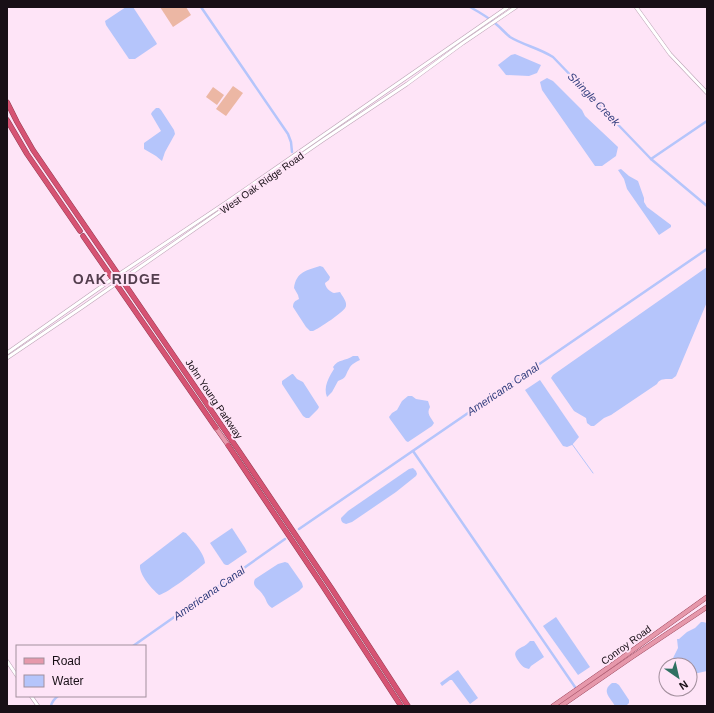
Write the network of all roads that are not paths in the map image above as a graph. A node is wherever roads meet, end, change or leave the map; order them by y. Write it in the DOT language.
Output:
graph roads {
  1 [pos="508,7"];
  2 [pos="515,7"];
  3 [pos="636,7"];
  4 [pos="504,10"];
  5 [pos="492,23"];
  6 [pos="446,50"];
  7 [pos="435,63"];
  8 [pos="419,69"];
  9 [pos="403,86"];
  10 [pos="707,93"];
  11 [pos="7,102"];
  12 [pos="7,120"];
  13 [pos="342,125"];
  14 [pos="264,176"];
  15 [pos="237,201"];
  16 [pos="196,223"];
  17 [pos="199,227"];
  18 [pos="80,231"];
  19 [pos="83,236"];
  20 [pos="118,275"];
  21 [pos="113,279"];
  22 [pos="122,280"];
  23 [pos="116,284"];
  24 [pos="59,317"];
  25 [pos="34,340"];
  26 [pos="8,353"];
  27 [pos="7,358"];
  28 [pos="216,428"];
  29 [pos="228,445"];
  30 [pos="239,451"];
  31 [pos="322,585"];
  32 [pos="332,590"];
  33 [pos="707,597"];
  34 [pos="707,607"];
  35 [pos="7,661"];
  36 [pos="16,674"];
  37 [pos="32,697"];
  38 [pos="38,706"];
  39 [pos="401,706"];
  40 [pos="408,706"];
  41 [pos="553,706"];
  42 [pos="561,706"];
  1 -- 4 [label="street, West Oak Ridge Road"];
  2 -- 5 [label="street, West Oak Ridge Road"];
  3 -- 10 [label="street"];
  4 -- 5 [label="street"];
  4 -- 6 [label="street, West Oak Ridge Road"];
  5 -- 7 [label="street, West Oak Ridge Road"];
  6 -- 7 [label="street"];
  6 -- 8 [label="street, West Oak Ridge Road"];
  7 -- 9 [label="street, West Oak Ridge Road"];
  8 -- 9 [label="street"];
  8 -- 13 [label="street, West Oak Ridge Road"];
  9 -- 13 [label="street, West Oak Ridge Road"];
  11 -- 20 [label="highway, John Young Parkway"];
  12 -- 18 [label="highway, John Young Parkway"];
  13 -- 14 [label="street, West Oak Ridge Road"];
  13 -- 15 [label="street, West Oak Ridge Road"];
  14 -- 15 [label="street"];
  14 -- 16 [label="street, West Oak Ridge Road"];
  15 -- 17 [label="street, West Oak Ridge Road"];
  16 -- 17 [label="street"];
  16 -- 20 [label="street, West Oak Ridge Road"];
  17 -- 22 [label="street, West Oak Ridge Road"];
  18 -- 19 [label="main road, John Young Parkway"];
  19 -- 21 [label="highway, John Young Parkway"];
  20 -- 21 [label="street, West Oak Ridge Road"];
  20 -- 22 [label="highway, John Young Parkway"];
  21 -- 23 [label="highway, John Young Parkway"];
  21 -- 24 [label="street, West Oak Ridge Road"];
  22 -- 23 [label="street, West Oak Ridge Road"];
  22 -- 30 [label="highway, John Young Parkway"];
  23 -- 25 [label="street, West Oak Ridge Road"];
  23 -- 28 [label="highway, John Young Parkway"];
  24 -- 25 [label="street"];
  24 -- 26 [label="street, West Oak Ridge Road"];
  25 -- 26 [label="street, West Oak Ridge Road"];
  26 -- 27 [label="street, West Oak Ridge Road"];
  28 -- 29 [label="main road, John Young Parkway"];
  29 -- 30 [label="highway"];
  29 -- 31 [label="highway, John Young Parkway"];
  30 -- 32 [label="highway, John Young Parkway"];
  31 -- 32 [label="highway"];
  31 -- 39 [label="highway, John Young Parkway"];
  32 -- 40 [label="highway, John Young Parkway"];
  33 -- 41 [label="main road, Conroy Road"];
  34 -- 42 [label="main road, Conroy Road"];
  35 -- 36 [label="street"];
  37 -- 38 [label="street"];
}
